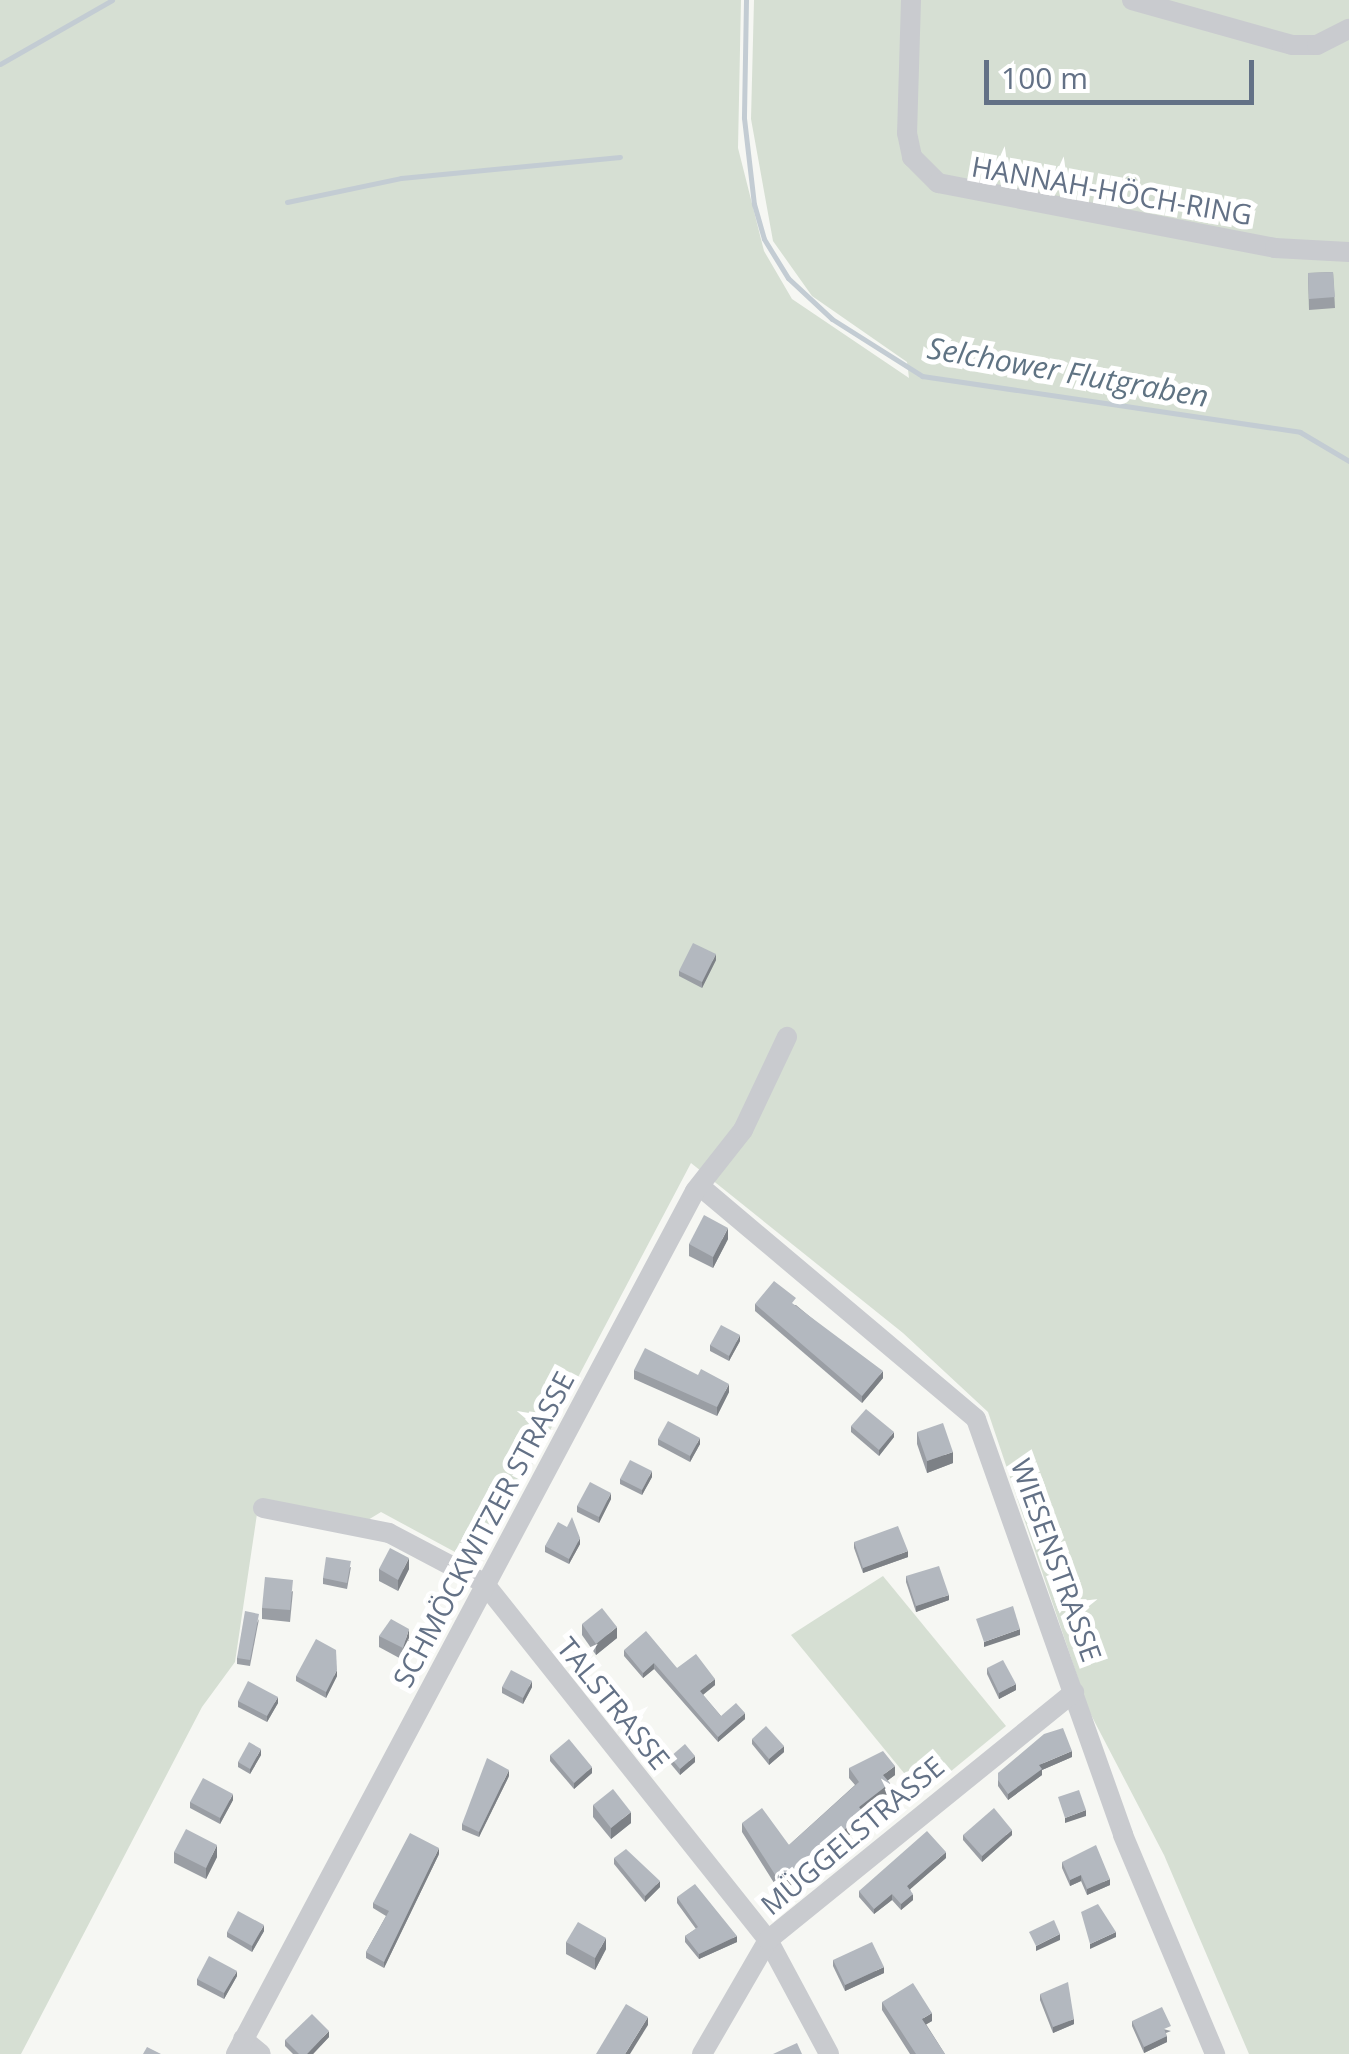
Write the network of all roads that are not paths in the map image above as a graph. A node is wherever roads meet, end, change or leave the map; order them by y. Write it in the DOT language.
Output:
graph roads {
  1 [pos="911,0"];
  2 [pos="1132,0"];
  3 [pos="1349,29"];
  4 [pos="1349,252"];
  5 [pos="786,1037"];
  6 [pos="702,1188"];
  7 [pos="263,1508"];
  8 [pos="484,1583"];
  9 [pos="1074,1692"];
  10 [pos="768,1940"];
  11 [pos="239,2046"];
  12 [pos="262,2054"];
  13 [pos="702,2054"];
  14 [pos="829,2054"];
  15 [pos="1215,2054"];
  1 -- 4 [label="street, HANNAH-HÖCH-RING"];
  2 -- 3 [label="street"];
  5 -- 6 [label="street, SCHMÖCKWITZER STRASSE"];
  6 -- 8 [label="street, SCHMÖCKWITZER STRASSE"];
  6 -- 9 [label="street, WIESENSTRASSE"];
  7 -- 8 [label="street, TALSTRASSE"];
  8 -- 10 [label="street, TALSTRASSE"];
  8 -- 11 [label="street, SCHMÖCKWITZER STRASSE"];
  9 -- 10 [label="street, MÜGGELSTRASSE"];
  9 -- 15 [label="street, WIESENSTRASSE"];
  10 -- 13 [label="street, MÜGGELSTRASSE"];
  10 -- 14 [label="street, TALSTRASSE"];
  11 -- 12 [label="street"];
}
